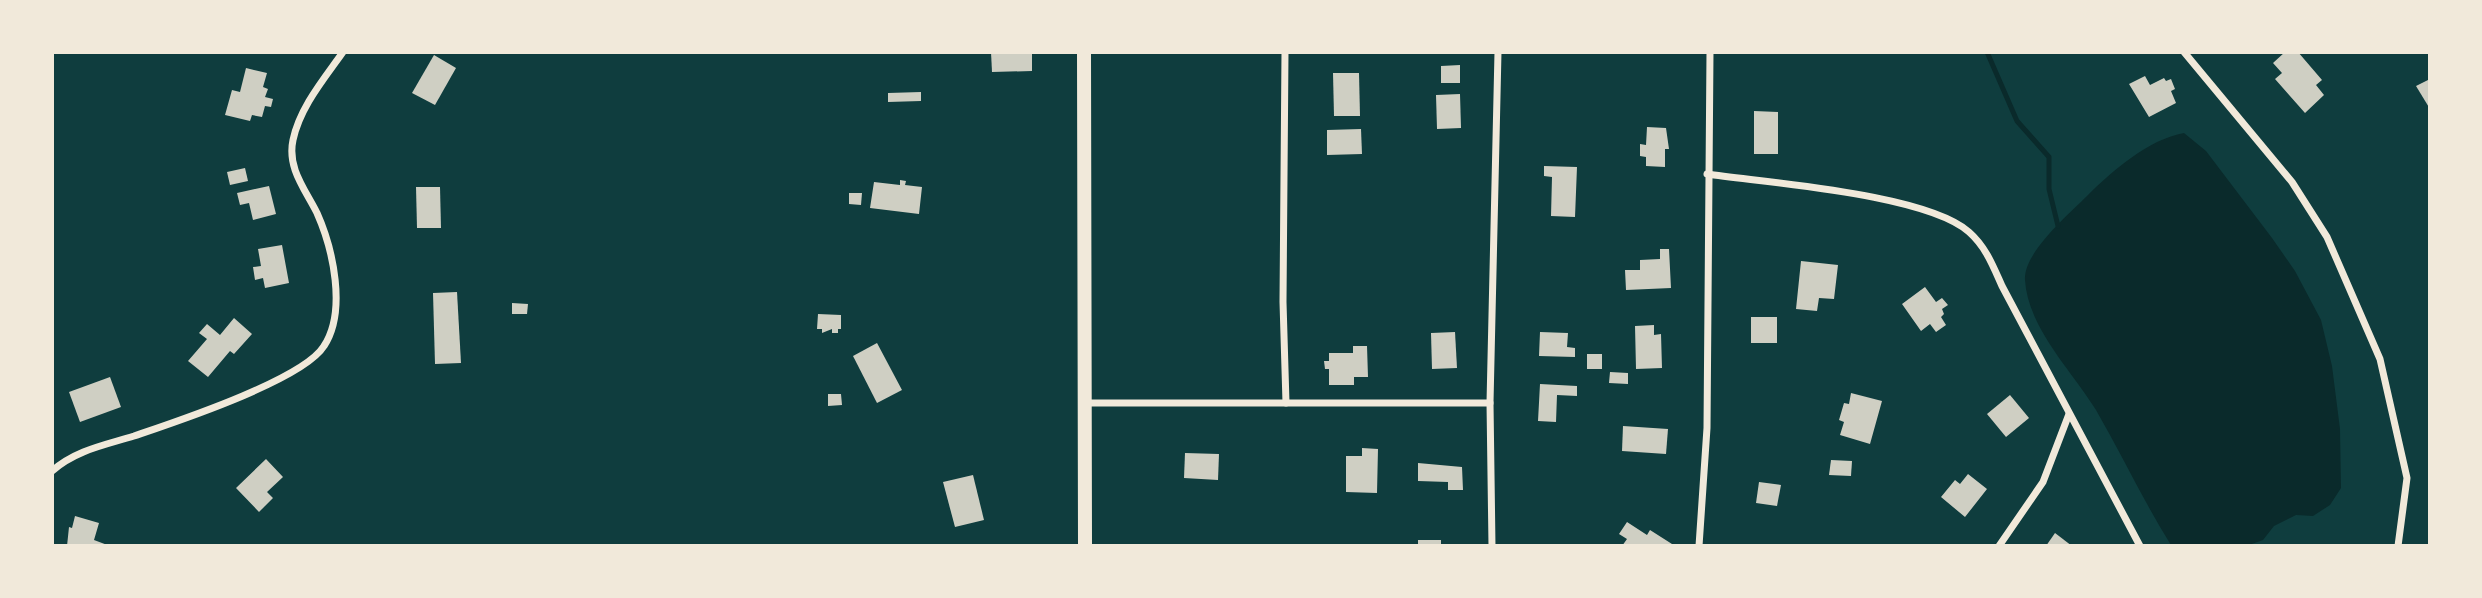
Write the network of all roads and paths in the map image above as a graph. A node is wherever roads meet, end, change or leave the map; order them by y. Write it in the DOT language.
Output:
graph roads {
  1 [pos="343,52"];
  2 [pos="1084,52"];
  3 [pos="1285,52"];
  4 [pos="1498,52"];
  5 [pos="1710,52"];
  6 [pos="2184,52"];
  7 [pos="1707,174"];
  8 [pos="1086,403"];
  9 [pos="1286,403"];
  10 [pos="1490,403"];
  11 [pos="2069,414"];
  12 [pos="52,471"];
  13 [pos="1085,545"];
  14 [pos="1492,545"];
  15 [pos="1699,545"];
  16 [pos="1999,545"];
  17 [pos="2140,545"];
  18 [pos="2398,545"];
  1 -- 12 [label="street"];
  2 -- 8 [label="main road"];
  3 -- 9 [label="street"];
  4 -- 10 [label="street"];
  5 -- 7 [label="street"];
  6 -- 18 [label="street"];
  7 -- 11 [label="street"];
  7 -- 15 [label="street"];
  8 -- 9 [label="street"];
  8 -- 13 [label="main road"];
  9 -- 10 [label="street"];
  10 -- 14 [label="street"];
  11 -- 16 [label="street"];
  11 -- 17 [label="street"];
}
